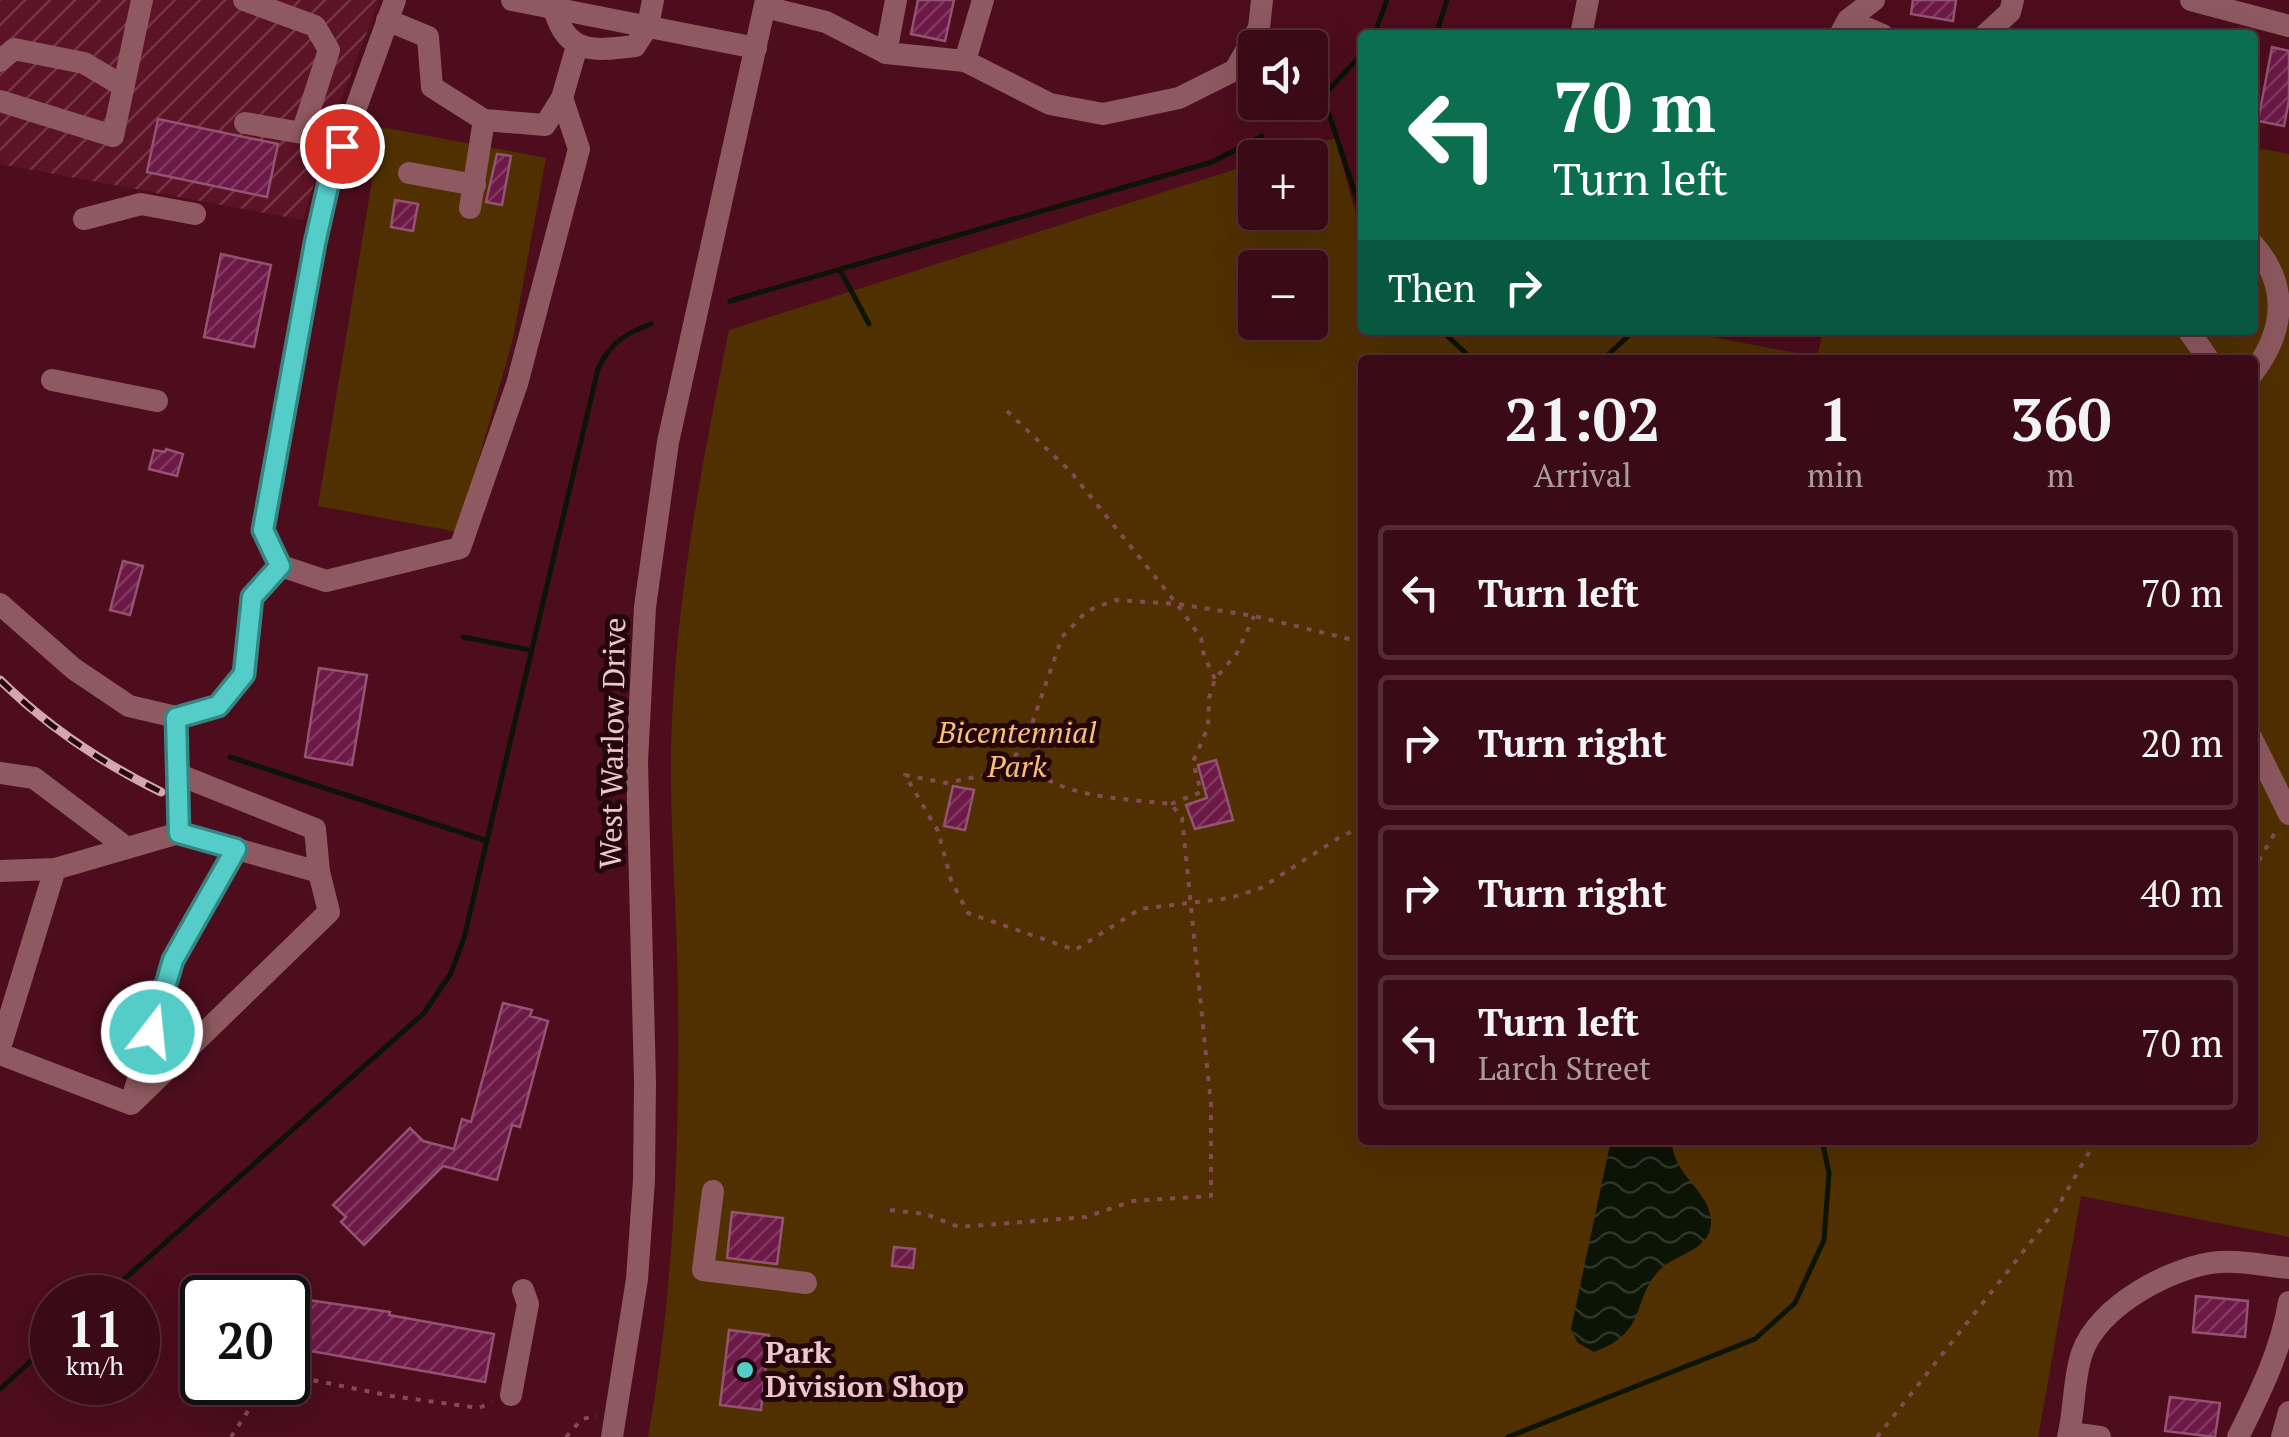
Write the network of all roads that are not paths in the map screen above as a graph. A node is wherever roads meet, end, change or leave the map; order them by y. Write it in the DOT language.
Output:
graph roads {
  1 [pos="142,0"];
  2 [pos="244,0"];
  3 [pos="512,0"];
  4 [pos="653,0"];
  5 [pos="896,0"];
  6 [pos="983,0"];
  7 [pos="1262,0"];
  8 [pos="1588,0"];
  9 [pos="1874,0"];
  10 [pos="2013,0"];
  11 [pos="2191,0"];
  12 [pos="765,4"];
  13 [pos="554,8"];
  14 [pos="391,10"];
  15 [pos="2247,16"];
  16 [pos="648,26"];
  17 [pos="2289,26"];
  18 [pos="1844,27"];
  19 [pos="1582,30"];
  20 [pos="1990,30"];
  21 [pos="577,46"];
  22 [pos="756,48"];
  23 [pos="886,53"];
  24 [pos="0,61"];
  25 [pos="965,61"];
  26 [pos="124,86"];
  27 [pos="562,98"];
  28 [pos="0,101"];
  29 [pos="484,120"];
  30 [pos="246,124"];
  31 [pos="410,172"];
  32 [pos="195,214"];
  33 [pos="84,219"];
  34 [pos="2258,250"];
  35 [pos="2258,366"];
  36 [pos="52,380"];
  37 [pos="158,401"];
  38 [pos="280,566"];
  39 [pos="0,604"];
  40 [pos="176,718"];
  41 [pos="2258,751"];
  42 [pos="0,773"];
  43 [pos="177,774"];
  44 [pos="2288,813"];
  45 [pos="179,833"];
  46 [pos="127,848"];
  47 [pos="236,849"];
  48 [pos="55,869"];
  49 [pos="0,870"];
  50 [pos="319,872"];
  51 [pos="0,1051"];
  52 [pos="131,1104"];
  53 [pos="713,1192"];
  54 [pos="2283,1268"];
  55 [pos="806,1283"];
  56 [pos="523,1290"];
  57 [pos="2289,1301"];
  58 [pos="510,1394"];
  59 [pos="2289,1412"];
  60 [pos="2069,1435"];
  61 [pos="612,1437"];
  62 [pos="2100,1437"];
  63 [pos="2238,1437"];
  64 [pos="2282,1437"];
  1 -- 26 [label="street"];
  2 -- 30 [label="street"];
  3 -- 13 [label="street"];
  4 -- 16 [label="street"];
  5 -- 23 [label="street"];
  6 -- 25 [label="street"];
  7 -- 25 [label="street"];
  8 -- 19 [label="street"];
  9 -- 18 [label="street"];
  10 -- 20 [label="street"];
  11 -- 15 [label="street"];
  12 -- 22 [label="street, West Warlow Drive"];
  12 -- 23 [label="street"];
  13 -- 16 [label="street"];
  13 -- 21 [label="street"];
  14 -- 29 [label="street"];
  14 -- 38 [label="street"];
  15 -- 17 [label="street"];
  16 -- 21 [label="street"];
  16 -- 22 [label="street"];
  21 -- 27 [label="street"];
  22 -- 61 [label="street, West Warlow Drive"];
  23 -- 25 [label="street"];
  24 -- 26 [label="street"];
  26 -- 28 [label="street"];
  27 -- 29 [label="street"];
  27 -- 38 [label="street"];
  29 -- 31 [label="street"];
  32 -- 33 [label="street"];
  34 -- 35 [label="street"];
  36 -- 37 [label="street"];
  38 -- 40 [label="street"];
  39 -- 40 [label="street"];
  40 -- 43 [label="street"];
  41 -- 44 [label="street"];
  42 -- 46 [label="street"];
  43 -- 45 [label="street"];
  43 -- 50 [label="street"];
  45 -- 46 [label="street"];
  45 -- 47 [label="street"];
  46 -- 48 [label="street"];
  47 -- 50 [label="street"];
  47 -- 52 [label="street"];
  48 -- 49 [label="street"];
  48 -- 51 [label="street"];
  50 -- 52 [label="street"];
  51 -- 52 [label="street"];
  53 -- 55 [label="street"];
  54 -- 57 [label="street"];
  54 -- 60 [label="street"];
  56 -- 58 [label="street"];
  57 -- 63 [label="street"];
  59 -- 64 [label="street"];
  60 -- 62 [label="street"];
}
